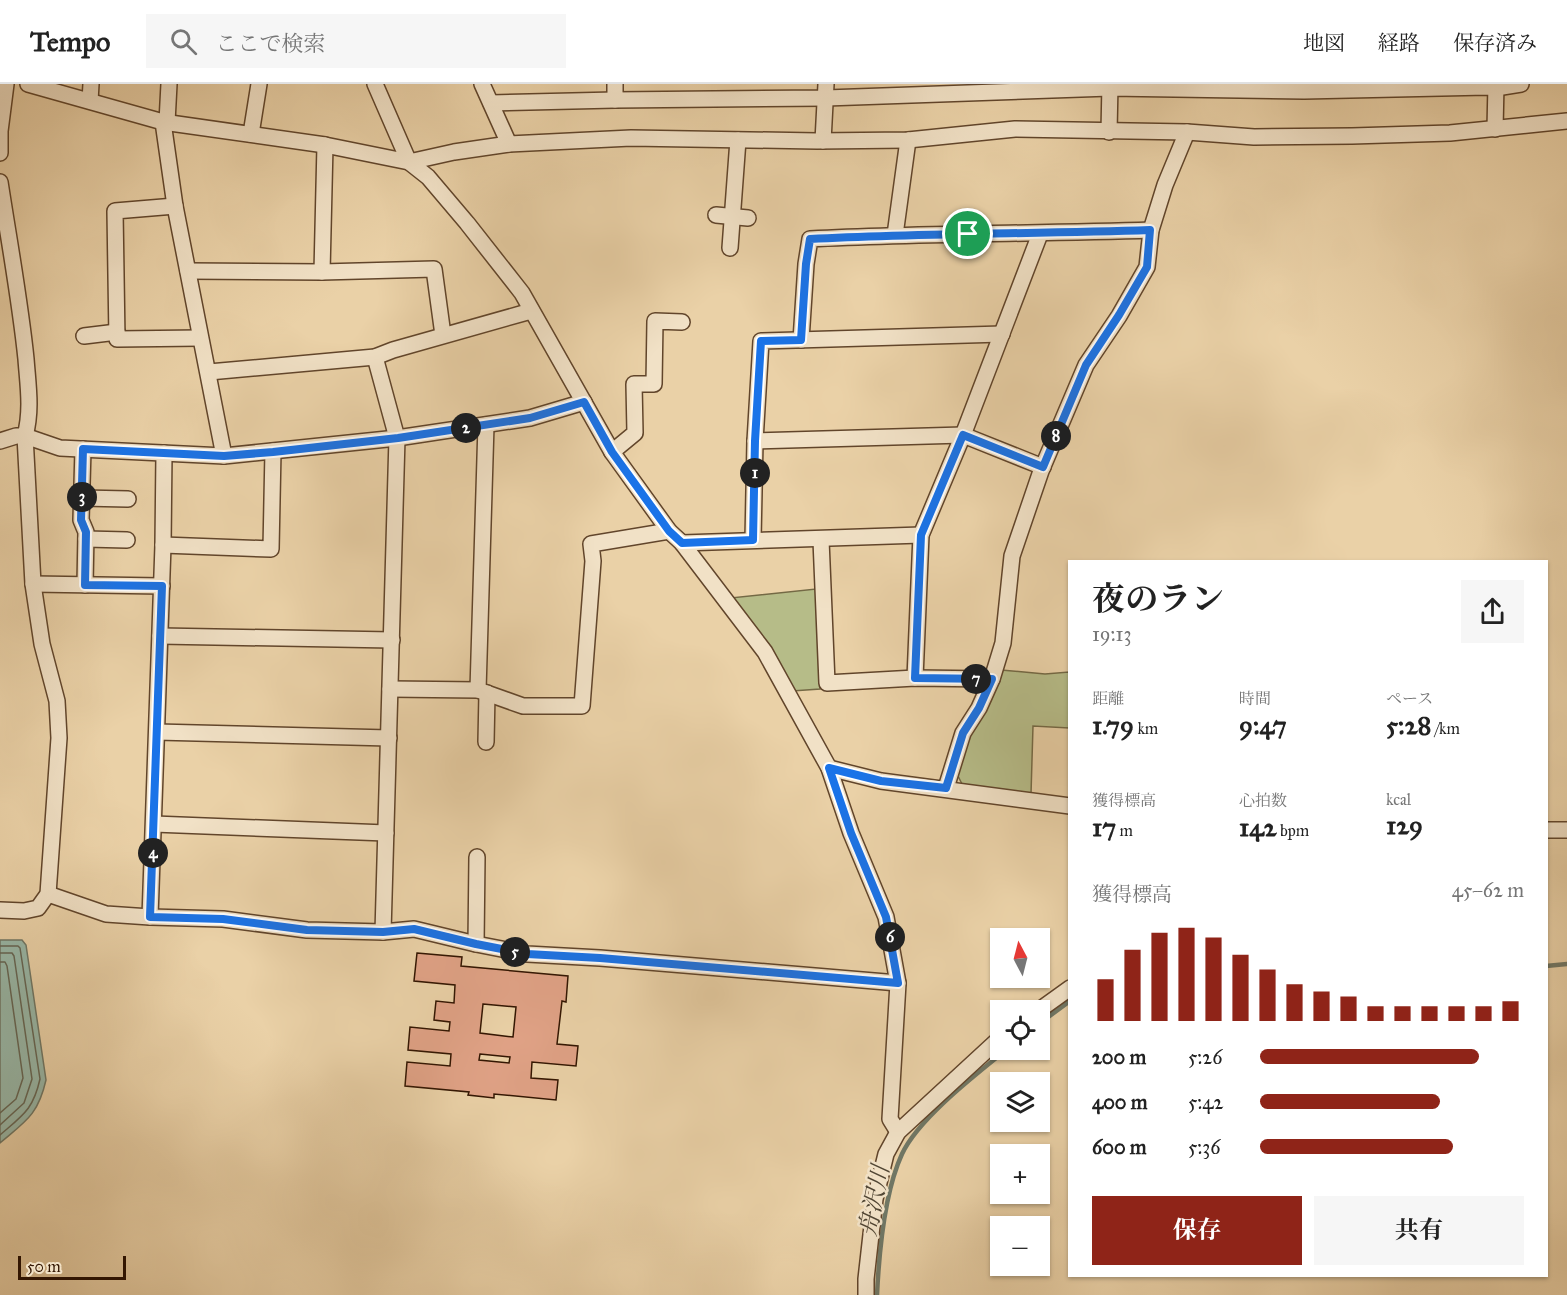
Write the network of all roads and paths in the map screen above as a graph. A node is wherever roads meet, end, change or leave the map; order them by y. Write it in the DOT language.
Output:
graph roads {
  1 [pos="6,84"];
  2 [pos="28,84"];
  3 [pos="91,84"];
  4 [pos="169,84"];
  5 [pos="259,84"];
  6 [pos="375,84"];
  7 [pos="482,84"];
  8 [pos="615,84"];
  9 [pos="1521,84"];
  10 [pos="1110,86"];
  11 [pos="1496,86"];
  12 [pos="1013,87"];
  13 [pos="1206,87"];
  14 [pos="1398,87"];
  15 [pos="1305,88"];
  16 [pos="917,89"];
  17 [pos="709,91"];
  18 [pos="826,91"];
  19 [pos="615,100"];
  20 [pos="90,101"];
  21 [pos="490,103"];
  22 [pos="165,122"];
  23 [pos="1567,122"];
  24 [pos="1495,129"];
  25 [pos="1109,132"];
  26 [pos="1187,132"];
  27 [pos="251,134"];
  28 [pos="738,140"];
  29 [pos="908,140"];
  30 [pos="823,141"];
  31 [pos="509,144"];
  32 [pos="325,145"];
  33 [pos="0,153"];
  34 [pos="409,162"];
  35 [pos="0,182"];
  36 [pos="175,206"];
  37 [pos="724,216"];
  38 [pos="748,218"];
  39 [pos="1150,230"];
  40 [pos="1040,234"];
  41 [pos="895,235"];
  42 [pos="730,248"];
  43 [pos="188,271"];
  44 [pos="322,272"];
  45 [pos="531,311"];
  46 [pos="682,322"];
  47 [pos="117,333"];
  48 [pos="1002,334"];
  49 [pos="443,335"];
  50 [pos="84,336"];
  51 [pos="200,338"];
  52 [pos="801,340"];
  53 [pos="375,357"];
  54 [pos="208,372"];
  55 [pos="584,402"];
  56 [pos="486,425"];
  57 [pos="963,435"];
  58 [pos="25,436"];
  59 [pos="398,438"];
  60 [pos="0,441"];
  61 [pos="755,441"];
  62 [pos="83,449"];
  63 [pos="273,452"];
  64 [pos="612,452"];
  65 [pos="164,453"];
  66 [pos="224,456"];
  67 [pos="1043,467"];
  68 [pos="82,498"];
  69 [pos="128,499"];
  70 [pos="669,531"];
  71 [pos="921,535"];
  72 [pos="86,539"];
  73 [pos="127,540"];
  74 [pos="753,540"];
  75 [pos="821,540"];
  76 [pos="682,543"];
  77 [pos="163,546"];
  78 [pos="33,584"];
  79 [pos="85,585"];
  80 [pos="162,586"];
  81 [pos="160,636"];
  82 [pos="392,640"];
  83 [pos="915,678"];
  84 [pos="992,679"];
  85 [pos="390,689"];
  86 [pos="482,691"];
  87 [pos="157,732"];
  88 [pos="389,738"];
  89 [pos="486,742"];
  90 [pos="829,768"];
  91 [pos="946,788"];
  92 [pos="1068,806"];
  93 [pos="154,824"];
  94 [pos="1548,830"];
  95 [pos="1567,830"];
  96 [pos="386,833"];
  97 [pos="477,857"];
  98 [pos="48,894"];
  99 [pos="0,910"];
  100 [pos="150,917"];
  101 [pos="383,932"];
  102 [pos="476,944"];
  103 [pos="898,983"];
  104 [pos="1068,989"];
  105 [pos="1050,1002"];
  106 [pos="990,1047"];
  107 [pos="898,1132"];
  108 [pos="866,1295"];
  1 -- 33 [label="street"];
  2 -- 20 [label="street"];
  3 -- 20 [label="street"];
  4 -- 22 [label="street"];
  5 -- 27 [label="street"];
  6 -- 34 [label="street"];
  7 -- 21 [label="street"];
  8 -- 19 [label="street"];
  9 -- 11 [label="street"];
  10 -- 12 [label="street"];
  10 -- 13 [label="street"];
  10 -- 25 [label="street"];
  11 -- 14 [label="street"];
  11 -- 24 [label="street"];
  12 -- 16 [label="street"];
  13 -- 15 [label="street"];
  14 -- 15 [label="street"];
  16 -- 18 [label="street"];
  17 -- 18 [label="street"];
  17 -- 19 [label="street"];
  18 -- 30 [label="street"];
  19 -- 21 [label="street"];
  20 -- 22 [label="street"];
  21 -- 31 [label="street"];
  22 -- 27 [label="street"];
  22 -- 36 [label="street"];
  23 -- 24 [label="street"];
  24 -- 26 [label="street"];
  25 -- 26 [label="street"];
  25 -- 29 [label="street"];
  26 -- 39 [label="street"];
  27 -- 32 [label="street"];
  28 -- 30 [label="street"];
  28 -- 31 [label="street"];
  28 -- 37 [label="street"];
  29 -- 30 [label="street"];
  29 -- 41 [label="street"];
  31 -- 34 [label="street"];
  32 -- 34 [label="street"];
  32 -- 44 [label="street"];
  34 -- 45 [label="street"];
  35 -- 58 [label="street"];
  36 -- 43 [label="street"];
  36 -- 47 [label="street"];
  37 -- 38 [label="street"];
  37 -- 42 [label="street"];
  39 -- 40 [label="street"];
  39 -- 67 [label="street"];
  40 -- 41 [label="street"];
  40 -- 48 [label="street"];
  41 -- 52 [label="street"];
  43 -- 44 [label="street"];
  43 -- 51 [label="street"];
  44 -- 49 [label="street"];
  45 -- 49 [label="street"];
  45 -- 55 [label="street"];
  46 -- 64 [label="street"];
  47 -- 50 [label="street"];
  47 -- 51 [label="street"];
  48 -- 52 [label="street"];
  48 -- 57 [label="street"];
  49 -- 53 [label="street"];
  51 -- 54 [label="street"];
  52 -- 61 [label="street"];
  53 -- 54 [label="street"];
  53 -- 59 [label="street"];
  54 -- 66 [label="street"];
  55 -- 56 [label="street"];
  55 -- 64 [label="street"];
  56 -- 59 [label="street"];
  56 -- 86 [label="street"];
  57 -- 61 [label="street"];
  57 -- 67 [label="street"];
  57 -- 71 [label="street"];
  58 -- 60 [label="street"];
  58 -- 62 [label="street"];
  58 -- 78 [label="street"];
  59 -- 63 [label="street"];
  59 -- 82 [label="street"];
  61 -- 74 [label="street"];
  62 -- 65 [label="street"];
  62 -- 68 [label="street"];
  63 -- 66 [label="street"];
  63 -- 77 [label="street"];
  64 -- 70 [label="street"];
  65 -- 66 [label="street"];
  65 -- 77 [label="street"];
  67 -- 84 [label="street"];
  68 -- 69 [label="street"];
  68 -- 72 [label="street"];
  70 -- 76 [label="street"];
  70 -- 86 [label="street"];
  71 -- 75 [label="street"];
  71 -- 83 [label="street"];
  72 -- 73 [label="street"];
  72 -- 79 [label="street"];
  74 -- 75 [label="street"];
  74 -- 76 [label="street"];
  75 -- 83 [label="street"];
  76 -- 90 [label="street"];
  77 -- 80 [label="street"];
  78 -- 79 [label="street"];
  78 -- 98 [label="street"];
  79 -- 80 [label="street"];
  80 -- 81 [label="street"];
  81 -- 82 [label="street"];
  81 -- 87 [label="street"];
  82 -- 85 [label="street"];
  83 -- 84 [label="street"];
  84 -- 91 [label="street"];
  85 -- 86 [label="street"];
  85 -- 88 [label="street"];
  86 -- 89 [label="street"];
  87 -- 88 [label="street"];
  87 -- 93 [label="street"];
  88 -- 96 [label="street"];
  90 -- 91 [label="street"];
  90 -- 103 [label="street"];
  91 -- 92 [label="street"];
  93 -- 96 [label="street"];
  93 -- 100 [label="street"];
  94 -- 95 [label="street"];
  96 -- 101 [label="street"];
  97 -- 102 [label="street"];
  98 -- 99 [label="street"];
  98 -- 100 [label="street"];
  100 -- 101 [label="street"];
  101 -- 102 [label="street"];
  102 -- 103 [label="street"];
  103 -- 107 [label="street"];
  104 -- 105 [label="street"];
  106 -- 107 [label="street"];
  107 -- 108 [label="street"];
}
